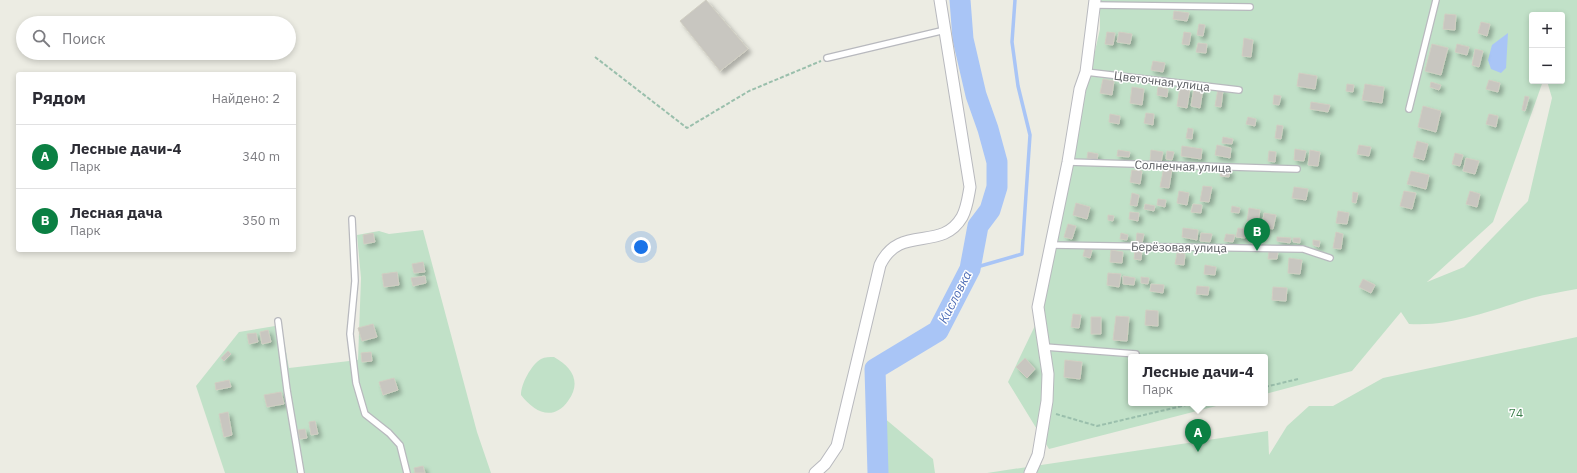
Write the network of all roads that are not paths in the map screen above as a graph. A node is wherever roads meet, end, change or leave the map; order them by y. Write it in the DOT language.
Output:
graph roads {
  1 [pos="940,0"];
  2 [pos="1436,0"];
  3 [pos="1095,3"];
  4 [pos="1250,7"];
  5 [pos="945,30"];
  6 [pos="827,58"];
  7 [pos="1086,72"];
  8 [pos="1239,90"];
  9 [pos="1409,109"];
  10 [pos="1068,162"];
  11 [pos="1297,169"];
  12 [pos="352,219"];
  13 [pos="1051,245"];
  14 [pos="1330,258"];
  15 [pos="278,321"];
  16 [pos="1045,347"];
  17 [pos="1136,354"];
  18 [pos="302,473"];
  19 [pos="407,473"];
  20 [pos="814,473"];
  21 [pos="1030,473"];
  1 -- 5 [label="street"];
  2 -- 9 [label="lane"];
  3 -- 4 [label="lane"];
  3 -- 7 [label="street"];
  5 -- 6 [label="lane"];
  5 -- 20 [label="street"];
  7 -- 8 [label="lane, Цветочная улица"];
  7 -- 10 [label="street"];
  10 -- 11 [label="lane, Солнечная улица"];
  10 -- 13 [label="street"];
  12 -- 19 [label="lane"];
  13 -- 14 [label="lane, Берёзовая улица"];
  13 -- 16 [label="street"];
  15 -- 18 [label="lane"];
  16 -- 17 [label="lane"];
  16 -- 21 [label="street"];
}
